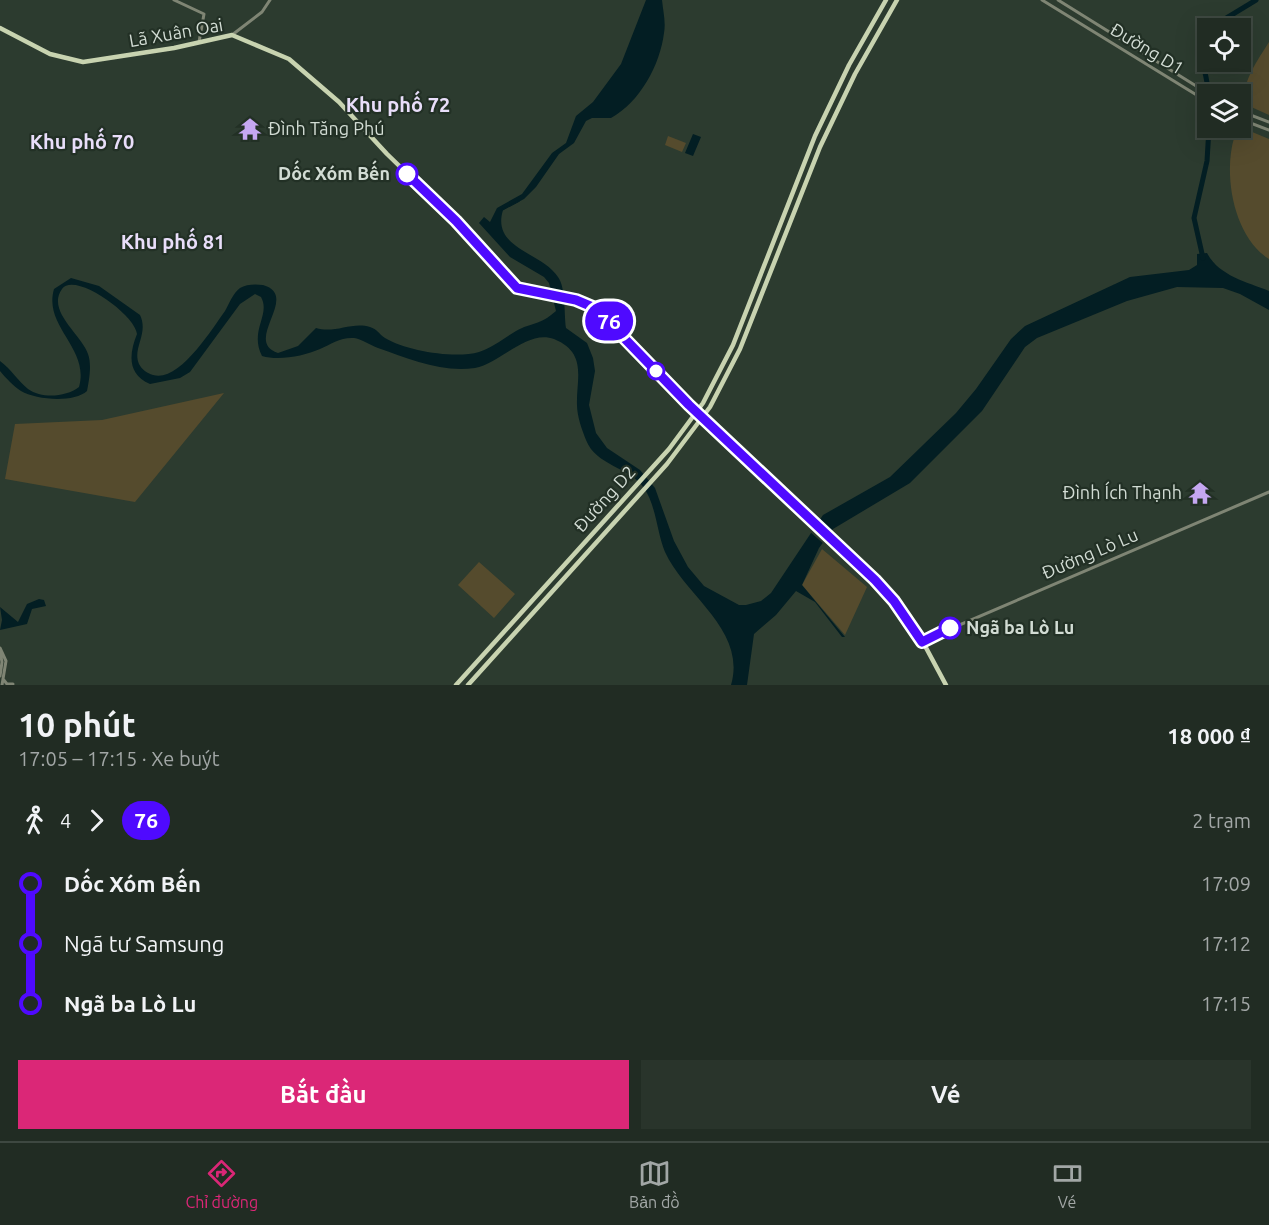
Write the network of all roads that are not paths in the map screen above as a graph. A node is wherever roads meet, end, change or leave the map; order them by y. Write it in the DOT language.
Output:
graph roads {
  1 [pos="174,0"];
  2 [pos="270,0"];
  3 [pos="885,0"];
  4 [pos="898,0"];
  5 [pos="1042,0"];
  6 [pos="1058,0"];
  7 [pos="0,28"];
  8 [pos="232,35"];
  9 [pos="199,42"];
  10 [pos="841,84"];
  11 [pos="848,87"];
  12 [pos="1197,87"];
  13 [pos="1197,95"];
  14 [pos="1251,115"];
  15 [pos="1269,122"];
  16 [pos="1251,123"];
  17 [pos="1269,130"];
  18 [pos="807,155"];
  19 [pos="816,158"];
  20 [pos="769,250"];
  21 [pos="778,253"];
  22 [pos="697,412"];
  23 [pos="703,418"];
  24 [pos="1269,492"];
  25 [pos="597,528"];
  26 [pos="604,534"];
  27 [pos="922,642"];
  28 [pos="0,650"];
  29 [pos="2,676"];
  30 [pos="13,684"];
  31 [pos="457,684"];
  32 [pos="2,685"];
  33 [pos="468,685"];
  34 [pos="946,685"];
  1 -- 9 [label="street"];
  2 -- 8 [label="street"];
  3 -- 10 [label="main road, Đường D2"];
  4 -- 11 [label="main road, Đường D2"];
  5 -- 13 [label="street, Đường D1"];
  6 -- 12 [label="street, Đường D1"];
  7 -- 9 [label="main road, Lã Xuân Oai"];
  8 -- 9 [label="main road, Lã Xuân Oai"];
  8 -- 22 [label="main road, Lã Xuân Oai"];
  10 -- 11 [label="main road"];
  10 -- 18 [label="main road, Đường D2"];
  11 -- 19 [label="main road, Đường D2"];
  14 -- 15 [label="street"];
  16 -- 17 [label="street"];
  18 -- 19 [label="main road"];
  18 -- 20 [label="main road, Đường D2"];
  19 -- 21 [label="main road, Đường D2"];
  20 -- 21 [label="main road"];
  20 -- 22 [label="main road, Đường D2"];
  21 -- 23 [label="main road, Đường D2"];
  22 -- 23 [label="main road"];
  22 -- 25 [label="main road, Đường D2"];
  23 -- 26 [label="main road, Đường D2"];
  23 -- 27 [label="main road"];
  24 -- 27 [label="street, Đường Lò Lu"];
  25 -- 26 [label="main road"];
  25 -- 31 [label="main road, Đường D2"];
  26 -- 33 [label="main road, Đường D2"];
  27 -- 34 [label="main road"];
  28 -- 29 [label="street"];
  29 -- 30 [label="street"];
  29 -- 32 [label="street"];
}
